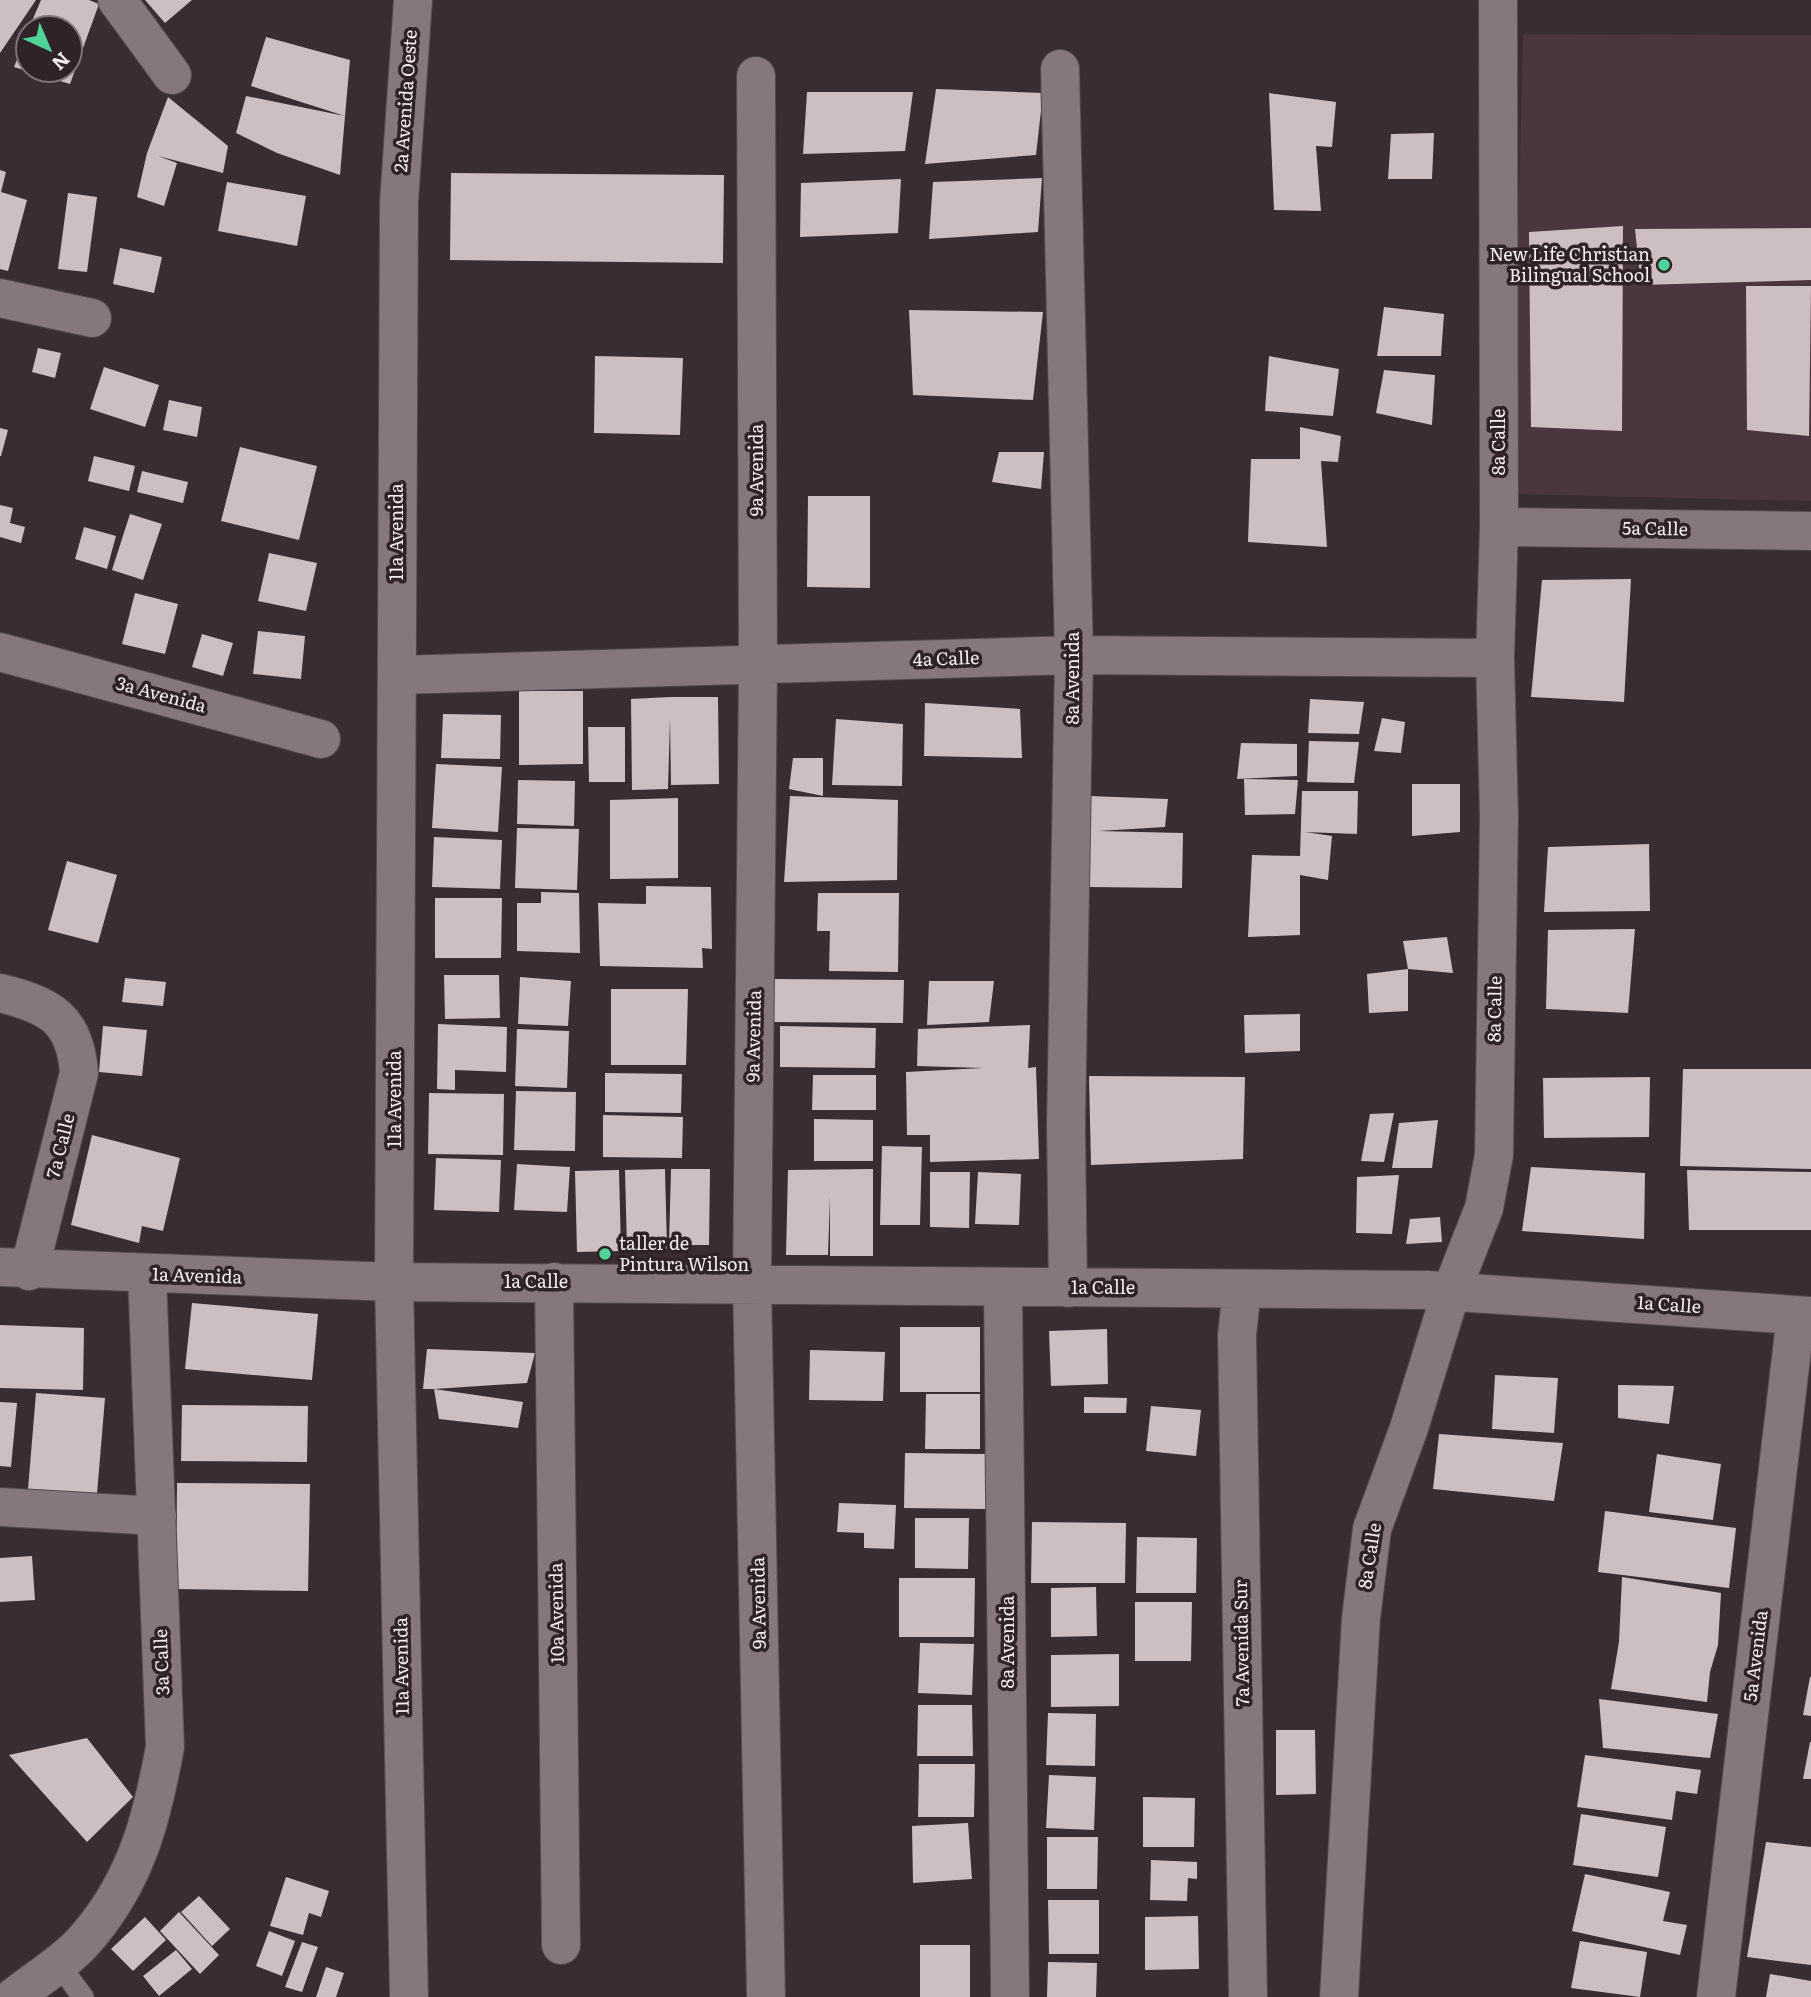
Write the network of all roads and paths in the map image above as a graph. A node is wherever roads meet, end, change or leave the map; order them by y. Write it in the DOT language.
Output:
graph roads {
  1 [pos="117,0"];
  2 [pos="413,0"];
  3 [pos="1499,0"];
  4 [pos="1060,69"];
  5 [pos="172,75"];
  6 [pos="756,76"];
  7 [pos="399,202"];
  8 [pos="0,298"];
  9 [pos="92,318"];
  10 [pos="1499,527"];
  11 [pos="1811,531"];
  12 [pos="0,652"];
  13 [pos="1074,655"];
  14 [pos="1495,657"];
  15 [pos="758,666"];
  16 [pos="397,675"];
  17 [pos="321,739"];
  18 [pos="0,993"];
  19 [pos="15,1269"];
  20 [pos="147,1274"];
  21 [pos="394,1282"];
  22 [pos="554,1282"];
  23 [pos="752,1283"];
  24 [pos="1003,1288"];
  25 [pos="1068,1288"];
  26 [pos="1242,1289"];
  27 [pos="1451,1292"];
  28 [pos="1803,1315"];
  29 [pos="0,1507"];
  30 [pos="157,1516"];
  31 [pos="561,1945"];
  32 [pos="57,1962"];
  33 [pos="14,1997"];
  34 [pos="83,1997"];
  35 [pos="409,1997"];
  36 [pos="766,1997"];
  37 [pos="1010,1997"];
  38 [pos="1248,1997"];
  39 [pos="1339,1997"];
  40 [pos="1716,1997"];
  1 -- 5 [label="street"];
  2 -- 7 [label="street, 2a Avenida Oeste"];
  3 -- 10 [label="street, 8a Calle"];
  4 -- 13 [label="street, 8a Avenida"];
  6 -- 15 [label="street, 9a Avenida"];
  7 -- 16 [label="street, 11a Avenida"];
  8 -- 9 [label="street"];
  10 -- 11 [label="street, 5a Calle"];
  10 -- 14 [label="street, 8a Calle"];
  12 -- 17 [label="street, 3a Avenida"];
  13 -- 14 [label="street, 4a Calle"];
  13 -- 15 [label="street, 4a Calle"];
  13 -- 25 [label="street, 8a Avenida"];
  14 -- 27 [label="street, 8a Calle"];
  15 -- 16 [label="street, 4a Calle"];
  15 -- 23 [label="street, 9a Avenida"];
  16 -- 21 [label="street, 11a Avenida"];
  18 -- 19 [label="street, 7a Calle"];
  19 -- 20 [label="street, 1a Avenida"];
  20 -- 21 [label="street, 1a Avenida"];
  20 -- 30 [label="street, 3a Calle"];
  21 -- 22 [label="street, 1a Calle"];
  21 -- 35 [label="street, 11a Avenida"];
  22 -- 23 [label="street, 1a Calle"];
  22 -- 31 [label="street, 10a Avenida"];
  23 -- 24 [label="street, 1a Calle"];
  23 -- 36 [label="street, 9a Avenida"];
  24 -- 25 [label="street, 1a Calle"];
  24 -- 37 [label="street, 8a Avenida"];
  25 -- 26 [label="street, 1a Calle"];
  26 -- 27 [label="street, 1a Calle"];
  26 -- 38 [label="street, 7a Avenida Sur"];
  27 -- 28 [label="street, 1a Calle"];
  27 -- 39 [label="street, 8a Calle"];
  28 -- 40 [label="street, 5a Avenida"];
  29 -- 30 [label="street"];
  30 -- 32 [label="street, 3a Calle"];
  32 -- 33 [label="street, 3a Calle"];
  32 -- 34 [label="lane"];
}
